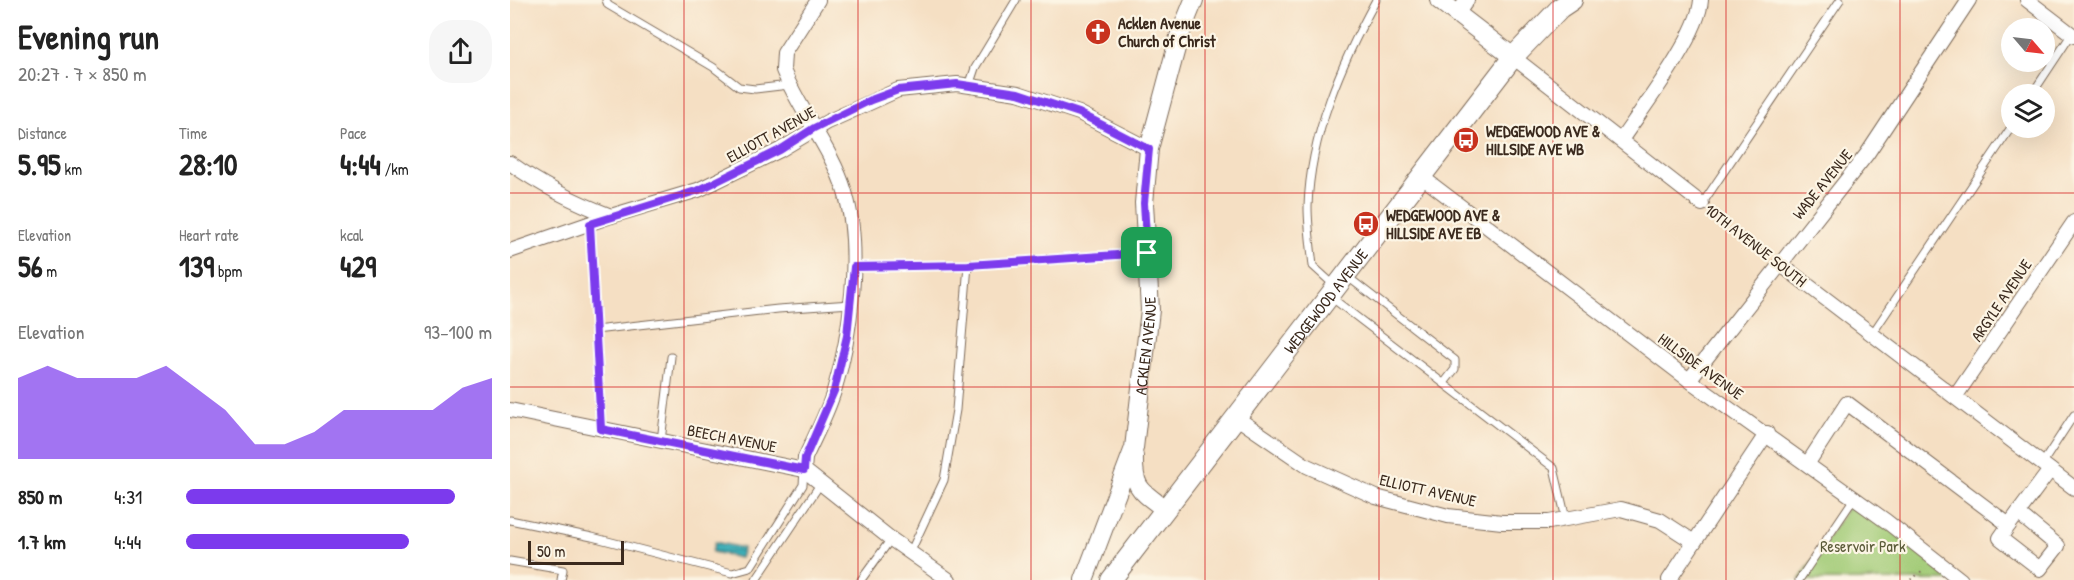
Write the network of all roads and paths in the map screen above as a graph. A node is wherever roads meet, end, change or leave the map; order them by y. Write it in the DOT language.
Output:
graph roads {
  1 [pos="606,0"];
  2 [pos="818,0"];
  3 [pos="1016,0"];
  4 [pos="1194,0"];
  5 [pos="1376,0"];
  6 [pos="1438,0"];
  7 [pos="1572,0"];
  8 [pos="1701,0"];
  9 [pos="1840,0"];
  10 [pos="1969,0"];
  11 [pos="2027,0"];
  12 [pos="1462,7"];
  13 [pos="2073,33"];
  14 [pos="1513,57"];
  15 [pos="2039,84"];
  16 [pos="789,85"];
  17 [pos="969,86"];
  18 [pos="814,128"];
  19 [pos="2004,138"];
  20 [pos="1621,140"];
  21 [pos="1149,149"];
  22 [pos="510,163"];
  23 [pos="1422,177"];
  24 [pos="1702,204"];
  25 [pos="611,216"];
  26 [pos="2074,222"];
  27 [pos="590,224"];
  28 [pos="510,251"];
  29 [pos="1147,253"];
  30 [pos="1780,264"];
  31 [pos="968,265"];
  32 [pos="854,267"];
  33 [pos="1337,286"];
  34 [pos="851,304"];
  35 [pos="596,330"];
  36 [pos="1872,334"];
  37 [pos="671,357"];
  38 [pos="1689,380"];
  39 [pos="1444,383"];
  40 [pos="1955,397"];
  41 [pos="510,410"];
  42 [pos="2074,415"];
  43 [pos="1238,418"];
  44 [pos="601,429"];
  45 [pos="1767,433"];
  46 [pos="661,441"];
  47 [pos="1134,448"];
  48 [pos="1808,463"];
  49 [pos="2046,467"];
  50 [pos="804,470"];
  51 [pos="821,483"];
  52 [pos="2074,488"];
  53 [pos="1855,497"];
  54 [pos="1165,509"];
  55 [pos="1566,519"];
  56 [pos="510,520"];
  57 [pos="891,539"];
  58 [pos="1694,542"];
  59 [pos="910,553"];
  60 [pos="510,561"];
  61 [pos="1924,569"];
  62 [pos="561,580"];
  63 [pos="756,580"];
  64 [pos="861,580"];
  65 [pos="949,580"];
  66 [pos="1084,580"];
  67 [pos="1111,580"];
  68 [pos="1669,580"];
  69 [pos="1799,580"];
  70 [pos="1911,580"];
  71 [pos="1961,580"];
  1 -- 16 [label="lane"];
  2 -- 16 [label="street"];
  3 -- 17 [label="lane"];
  4 -- 21 [label="street, ACKLEN AVENUE"];
  5 -- 33 [label="lane"];
  6 -- 12 [label="street, 10TH AVENUE SOUTH"];
  7 -- 14 [label="main road, WEDGEWOOD AVENUE"];
  8 -- 20 [label="street"];
  9 -- 24 [label="lane"];
  10 -- 30 [label="street, WADE AVENUE"];
  11 -- 13 [label="street"];
  12 -- 14 [label="street, 10TH AVENUE SOUTH"];
  13 -- 15 [label="lane"];
  14 -- 20 [label="street, 10TH AVENUE SOUTH"];
  14 -- 23 [label="main road, WEDGEWOOD AVENUE"];
  16 -- 18 [label="street"];
  17 -- 18 [label="street, ELLIOTT AVENUE"];
  17 -- 21 [label="street, ELLIOTT AVENUE"];
  18 -- 25 [label="street, ELLIOTT AVENUE"];
  18 -- 32 [label="street"];
  19 -- 36 [label="lane"];
  20 -- 24 [label="street, 10TH AVENUE SOUTH"];
  21 -- 29 [label="street, ACKLEN AVENUE"];
  22 -- 25 [label="street"];
  23 -- 33 [label="main road, WEDGEWOOD AVENUE"];
  23 -- 38 [label="street, HILLSIDE AVENUE"];
  24 -- 30 [label="path, 10TH AVENUE SOUTH"];
  25 -- 27 [label="street, ELLIOTT AVENUE"];
  26 -- 40 [label="street, ARGYLE AVENUE"];
  27 -- 28 [label="street, ELLIOTT AVENUE"];
  27 -- 35 [label="lane"];
  29 -- 31 [label="lane"];
  29 -- 47 [label="street, ACKLEN AVENUE"];
  30 -- 36 [label="street, 10TH AVENUE SOUTH"];
  30 -- 38 [label="street, WADE AVENUE"];
  31 -- 32 [label="lane"];
  31 -- 59 [label="lane"];
  32 -- 34 [label="street"];
  33 -- 39 [label="lane"];
  33 -- 39 [label="lane"];
  33 -- 43 [label="main road, WEDGEWOOD AVENUE"];
  34 -- 35 [label="lane"];
  34 -- 50 [label="street"];
  35 -- 44 [label="lane"];
  36 -- 40 [label="street, 10TH AVENUE SOUTH"];
  37 -- 46 [label="lane"];
  38 -- 45 [label="street, HILLSIDE AVENUE"];
  39 -- 55 [label="lane"];
  40 -- 49 [label="street, 10TH AVENUE SOUTH"];
  41 -- 44 [label="street, BEECH AVENUE"];
  42 -- 49 [label="lane"];
  43 -- 54 [label="main road, WEDGEWOOD AVENUE"];
  43 -- 55 [label="street, ELLIOTT AVENUE"];
  44 -- 46 [label="street, BEECH AVENUE"];
  45 -- 48 [label="street, HILLSIDE AVENUE"];
  45 -- 58 [label="street"];
  46 -- 50 [label="street, BEECH AVENUE"];
  47 -- 54 [label="street"];
  47 -- 66 [label="street, ACKLEN AVENUE"];
  48 -- 49 [label="street"];
  48 -- 53 [label="street, HILLSIDE AVENUE"];
  49 -- 52 [label="street, 10TH AVENUE SOUTH"];
  50 -- 51 [label="street, BEECH AVENUE"];
  50 -- 56 [label="lane"];
  51 -- 57 [label="street, BEECH AVENUE"];
  51 -- 63 [label="lane"];
  53 -- 69 [label="lane"];
  53 -- 71 [label="street, HILLSIDE AVENUE"];
  54 -- 67 [label="main road, WEDGEWOOD AVENUE"];
  55 -- 58 [label="street, ELLIOTT AVENUE"];
  57 -- 59 [label="street, BEECH AVENUE"];
  57 -- 64 [label="lane"];
  58 -- 68 [label="street"];
  59 -- 65 [label="street, BEECH AVENUE"];
  60 -- 62 [label="lane"];
  61 -- 70 [label="path"];
}
